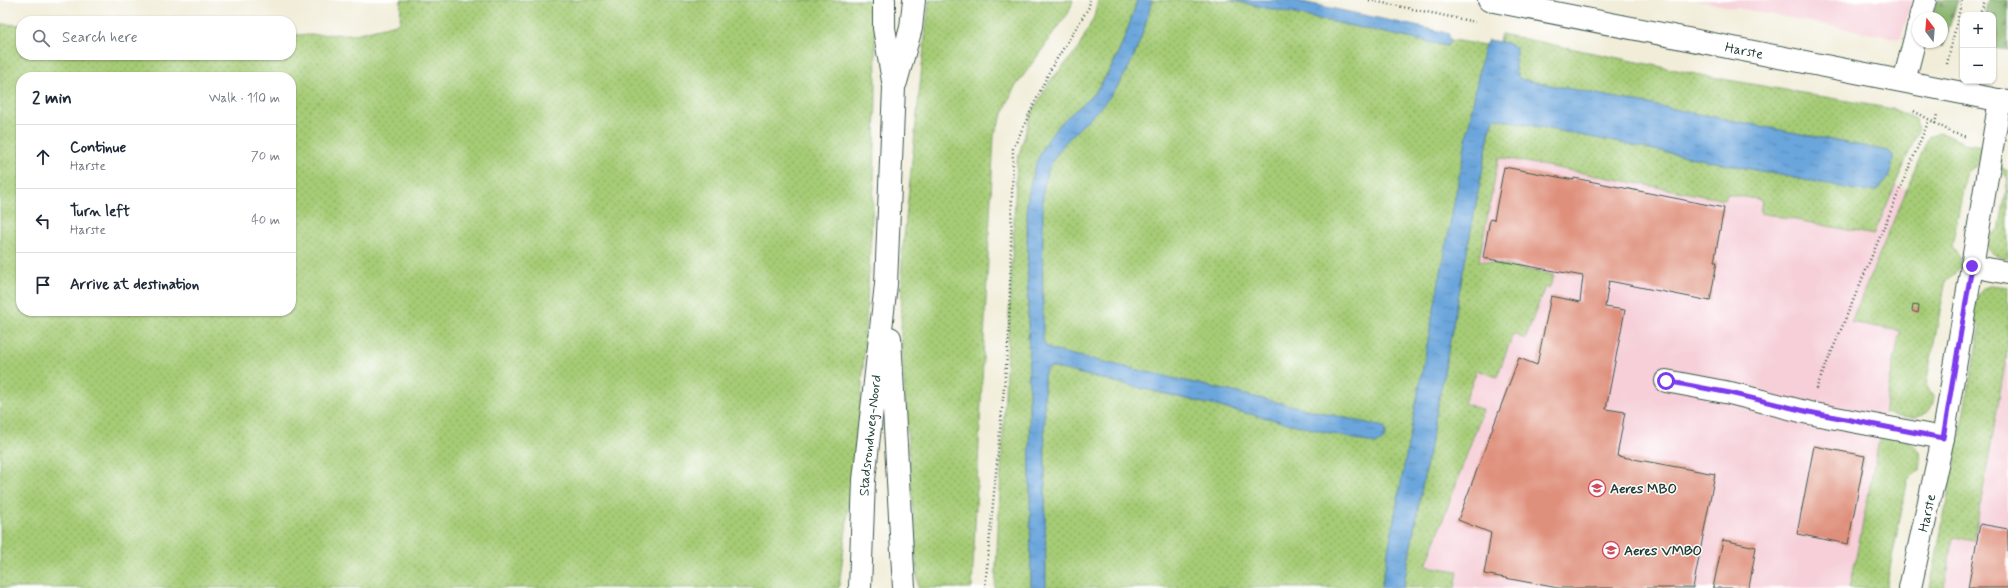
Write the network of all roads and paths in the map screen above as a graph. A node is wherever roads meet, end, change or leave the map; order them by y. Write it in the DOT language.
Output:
graph roads {
  1 [pos="884,0"];
  2 [pos="914,0"];
  3 [pos="1090,0"];
  4 [pos="1489,0"];
  5 [pos="1925,0"];
  6 [pos="1962,0"];
  7 [pos="1985,0"];
  8 [pos="1922,12"];
  9 [pos="1981,12"];
  10 [pos="1913,48"];
  11 [pos="1947,63"];
  12 [pos="1904,81"];
  13 [pos="894,87"];
  14 [pos="2004,101"];
  15 [pos="1929,120"];
  16 [pos="1972,266"];
  17 [pos="2008,273"];
  18 [pos="886,284"];
  19 [pos="1666,381"];
  20 [pos="1809,412"];
  21 [pos="1943,438"];
  22 [pos="860,588"];
  23 [pos="904,588"];
  24 [pos="985,588"];
  25 [pos="1910,588"];
  1 -- 13 [label="street, Stadsrondweg-Noord"];
  2 -- 13 [label="street, Stadsrondweg-Noord"];
  3 -- 24 [label="path"];
  4 -- 12 [label="street, Harste"];
  5 -- 8 [label="street"];
  6 -- 11 [label="path"];
  7 -- 9 [label="path"];
  10 -- 12 [label="street"];
  12 -- 14 [label="street, Harste"];
  13 -- 18 [label="street, Stadsrondweg-Noord"];
  14 -- 16 [label="street, Harste"];
  15 -- 20 [label="path"];
  16 -- 17 [label="street"];
  16 -- 21 [label="street, Harste"];
  18 -- 22 [label="street, Stadsrondweg-Noord"];
  18 -- 23 [label="street, Stadsrondweg-Noord"];
  19 -- 20 [label="street"];
  20 -- 21 [label="street"];
  21 -- 25 [label="street, Harste"];
}
